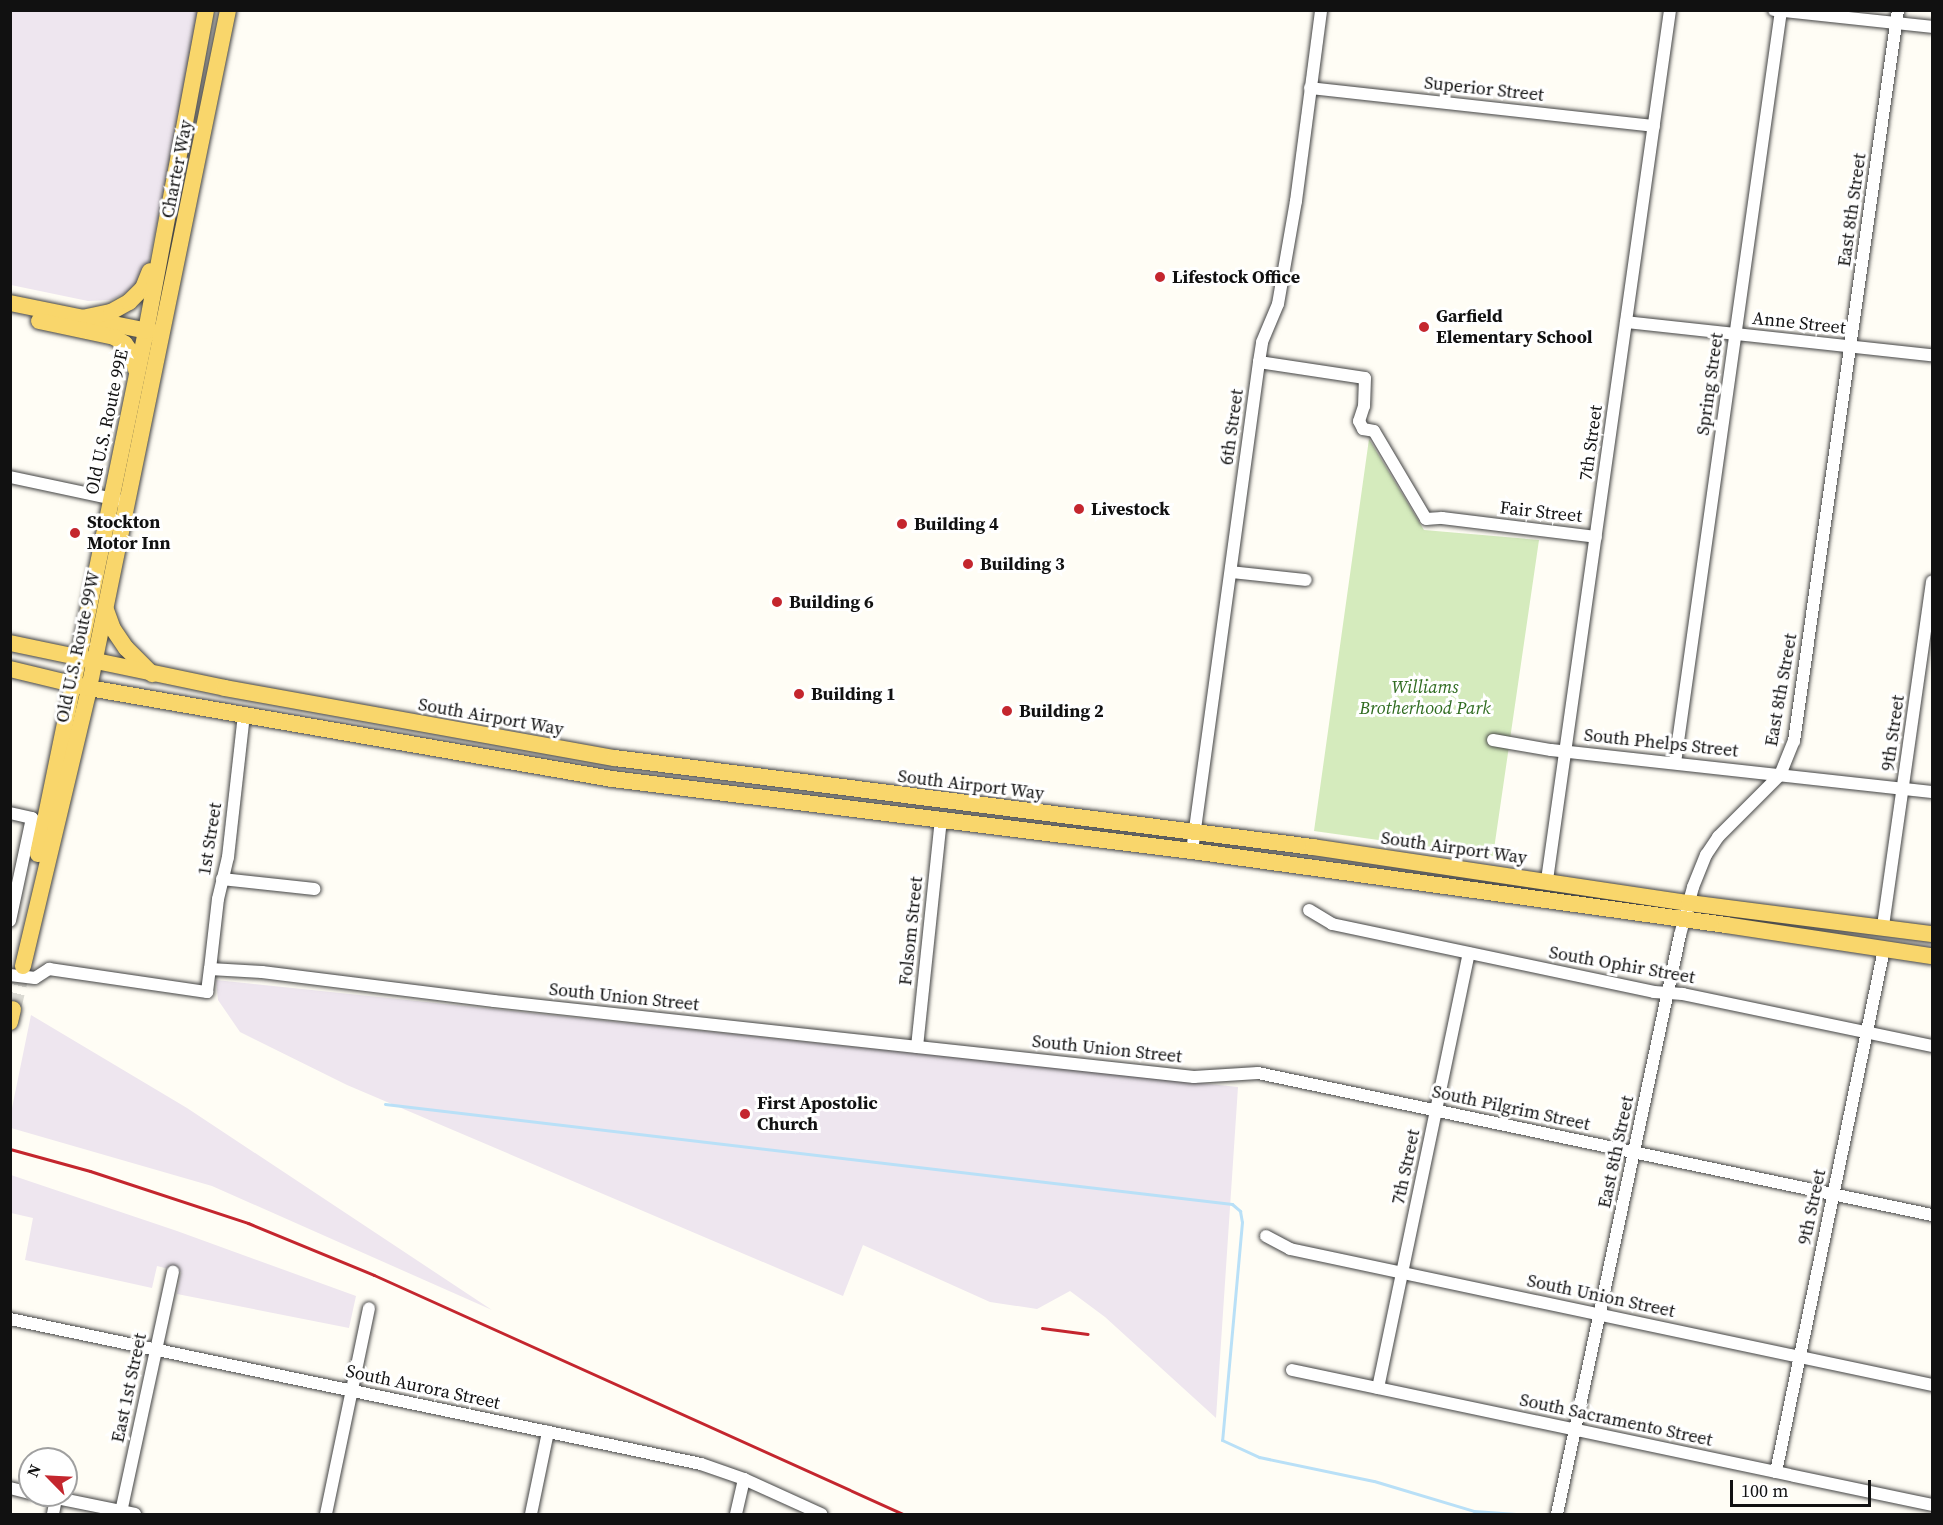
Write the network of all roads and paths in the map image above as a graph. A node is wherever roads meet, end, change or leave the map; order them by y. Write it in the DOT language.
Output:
graph roads {
  1 [pos="206,10"];
  2 [pos="228,10"];
  3 [pos="1321,10"];
  4 [pos="1670,10"];
  5 [pos="1774,10"];
  6 [pos="1781,11"];
  7 [pos="1897,17"];
  8 [pos="1932,27"];
  9 [pos="201,34"];
  10 [pos="1310,88"];
  11 [pos="1654,126"];
  12 [pos="10,304"];
  13 [pos="82,318"];
  14 [pos="1626,322"];
  15 [pos="146,331"];
  16 [pos="164,334"];
  17 [pos="1735,334"];
  18 [pos="1851,347"];
  19 [pos="1932,355"];
  20 [pos="1259,362"];
  21 [pos="137,373"];
  22 [pos="10,477"];
  23 [pos="111,498"];
  24 [pos="129,502"];
  25 [pos="1596,537"];
  26 [pos="1231,572"];
  27 [pos="1306,580"];
  28 [pos="1932,581"];
  29 [pos="106,609"];
  30 [pos="10,643"];
  31 [pos="77,659"];
  32 [pos="95,663"];
  33 [pos="10,669"];
  34 [pos="152,674"];
  35 [pos="72,683"];
  36 [pos="90,688"];
  37 [pos="231,689"];
  38 [pos="244,714"];
  39 [pos="1493,740"];
  40 [pos="1565,751"];
  41 [pos="1675,763"];
  42 [pos="1780,775"];
  43 [pos="1903,789"];
  44 [pos="1932,792"];
  45 [pos="10,813"];
  46 [pos="941,819"];
  47 [pos="1195,832"];
  48 [pos="1192,851"];
  49 [pos="222,879"];
  50 [pos="1547,880"];
  51 [pos="314,890"];
  52 [pos="1689,903"];
  53 [pos="1309,910"];
  54 [pos="1684,920"];
  55 [pos="10,921"];
  56 [pos="1883,926"];
  57 [pos="1932,934"];
  58 [pos="1884,949"];
  59 [pos="1469,953"];
  60 [pos="1932,956"];
  61 [pos="16,969"];
  62 [pos="210,969"];
  63 [pos="1668,993"];
  64 [pos="1868,1032"];
  65 [pos="917,1047"];
  66 [pos="1932,1047"];
  67 [pos="1258,1073"];
  68 [pos="1436,1111"];
  69 [pos="1634,1152"];
  70 [pos="1833,1194"];
  71 [pos="1932,1215"];
  72 [pos="1266,1236"];
  73 [pos="172,1272"];
  74 [pos="1402,1273"];
  75 [pos="369,1308"];
  76 [pos="1601,1314"];
  77 [pos="10,1319"];
  78 [pos="156,1349"];
  79 [pos="1799,1357"];
  80 [pos="1292,1370"];
  81 [pos="1932,1385"];
  82 [pos="1378,1388"];
  83 [pos="352,1391"];
  84 [pos="1577,1430"];
  85 [pos="548,1432"];
  86 [pos="1776,1472"];
  87 [pos="744,1479"];
  88 [pos="78,1503"];
  89 [pos="1932,1505"];
  90 [pos="121,1512"];
  91 [pos="135,1515"];
  92 [pos="326,1515"];
  93 [pos="531,1515"];
  94 [pos="736,1515"];
  95 [pos="822,1515"];
  96 [pos="1557,1515"];
  1 -- 9 [label="main road, Old U.S. Route 99E"];
  2 -- 16 [label="main road, Charter Way"];
  3 -- 10 [label="street, 6th Street"];
  4 -- 11 [label="street, 7th Street"];
  5 -- 6 [label="street"];
  6 -- 7 [label="street"];
  6 -- 17 [label="street, Spring Street"];
  7 -- 8 [label="street"];
  7 -- 18 [label="street, East 8th Street"];
  9 -- 13 [label="main road"];
  9 -- 15 [label="main road, Old U.S. Route 99E"];
  10 -- 11 [label="street, Superior Street"];
  10 -- 20 [label="street, 6th Street"];
  11 -- 14 [label="street, 7th Street"];
  12 -- 13 [label="main road"];
  12 -- 21 [label="main road"];
  13 -- 15 [label="main road"];
  14 -- 17 [label="street, Anne Street"];
  14 -- 25 [label="street, 7th Street"];
  15 -- 16 [label="main road"];
  15 -- 21 [label="main road, Old U.S. Route 99E"];
  16 -- 24 [label="main road, Old U.S. Route 99W"];
  17 -- 18 [label="street, Anne Street"];
  17 -- 41 [label="street, Spring Street"];
  18 -- 19 [label="street, Anne Street"];
  18 -- 42 [label="street, East 8th Street"];
  20 -- 25 [label="street, Fair Street"];
  20 -- 26 [label="street, 6th Street"];
  21 -- 23 [label="main road, Old U.S. Route 99E"];
  22 -- 23 [label="street"];
  23 -- 24 [label="street"];
  23 -- 31 [label="main road, Old U.S. Route 99E"];
  24 -- 29 [label="main road, Old U.S. Route 99W"];
  25 -- 40 [label="street, 7th Street"];
  26 -- 27 [label="street"];
  26 -- 47 [label="street, 6th Street"];
  28 -- 43 [label="street, 9th Street"];
  29 -- 32 [label="main road, Old U.S. Route 99W"];
  29 -- 34 [label="main road"];
  30 -- 31 [label="main road, South Airport Way"];
  31 -- 32 [label="main road, South Airport Way"];
  31 -- 35 [label="main road, Old U.S. Route 99E"];
  32 -- 34 [label="main road, South Airport Way"];
  32 -- 36 [label="main road, Old U.S. Route 99W"];
  33 -- 35 [label="main road, South Airport Way"];
  34 -- 37 [label="main road, South Airport Way"];
  35 -- 36 [label="main road, South Airport Way"];
  35 -- 61 [label="main road, Old U.S. Route 99E"];
  36 -- 38 [label="main road, South Airport Way"];
  36 -- 61 [label="main road, Old U.S. Route 99W"];
  37 -- 38 [label="main road"];
  37 -- 47 [label="main road, South Airport Way"];
  38 -- 46 [label="main road, South Airport Way"];
  38 -- 49 [label="street, 1st Street"];
  39 -- 40 [label="street, South Phelps Street"];
  40 -- 41 [label="street, South Phelps Street"];
  40 -- 50 [label="street, 7th Street"];
  41 -- 42 [label="street, South Phelps Street"];
  42 -- 43 [label="street, South Phelps Street"];
  42 -- 52 [label="street, East 8th Street"];
  43 -- 44 [label="street, South Phelps Street"];
  43 -- 56 [label="street, 9th Street"];
  45 -- 55 [label="street"];
  46 -- 48 [label="main road, South Airport Way"];
  46 -- 65 [label="street, Folsom Street"];
  47 -- 48 [label="street, 6th Street"];
  47 -- 50 [label="main road, South Airport Way"];
  48 -- 54 [label="main road, South Airport Way"];
  49 -- 51 [label="street"];
  49 -- 62 [label="street, 1st Street"];
  50 -- 52 [label="main road, South Airport Way"];
  52 -- 54 [label="street, East 8th Street"];
  52 -- 56 [label="main road, South Airport Way"];
  53 -- 59 [label="street, South Ophir Street"];
  54 -- 58 [label="main road, South Airport Way"];
  54 -- 63 [label="street, East 8th Street"];
  56 -- 57 [label="main road, South Airport Way"];
  58 -- 60 [label="main road, South Airport Way"];
  58 -- 64 [label="street, 9th Street"];
  59 -- 63 [label="street, South Ophir Street"];
  59 -- 68 [label="street, 7th Street"];
  61 -- 62 [label="street"];
  62 -- 65 [label="street, South Union Street"];
  63 -- 64 [label="street, South Ophir Street"];
  63 -- 69 [label="street, East 8th Street"];
  64 -- 66 [label="street, South Ophir Street"];
  64 -- 70 [label="street, 9th Street"];
  65 -- 67 [label="street, South Union Street"];
  67 -- 68 [label="street, South Pilgrim Street"];
  68 -- 69 [label="street, South Pilgrim Street"];
  68 -- 74 [label="street, 7th Street"];
  69 -- 70 [label="street, South Pilgrim Street"];
  69 -- 76 [label="street, East 8th Street"];
  70 -- 71 [label="street, South Pilgrim Street"];
  70 -- 79 [label="street, 9th Street"];
  72 -- 74 [label="street, South Union Street"];
  73 -- 78 [label="street, East 1st Street"];
  74 -- 76 [label="street, South Union Street"];
  74 -- 82 [label="street, 7th Street"];
  75 -- 83 [label="street"];
  76 -- 79 [label="street, South Union Street"];
  76 -- 84 [label="street, East 8th Street"];
  77 -- 78 [label="street, South Aurora Street"];
  78 -- 83 [label="street, South Aurora Street"];
  78 -- 90 [label="street, East 1st Street"];
  79 -- 81 [label="street, South Union Street"];
  79 -- 86 [label="street, 9th Street"];
  80 -- 82 [label="street, South Sacramento Street"];
  82 -- 84 [label="street, South Sacramento Street"];
  83 -- 85 [label="street, South Aurora Street"];
  83 -- 92 [label="street"];
  84 -- 86 [label="street, South Sacramento Street"];
  84 -- 96 [label="street, East 8th Street"];
  85 -- 87 [label="street, South Aurora Street"];
  85 -- 93 [label="street"];
  86 -- 89 [label="street, South Sacramento Street"];
  87 -- 94 [label="street"];
  87 -- 95 [label="street, South Aurora Street"];
  88 -- 90 [label="street"];
  90 -- 91 [label="street"];
}
